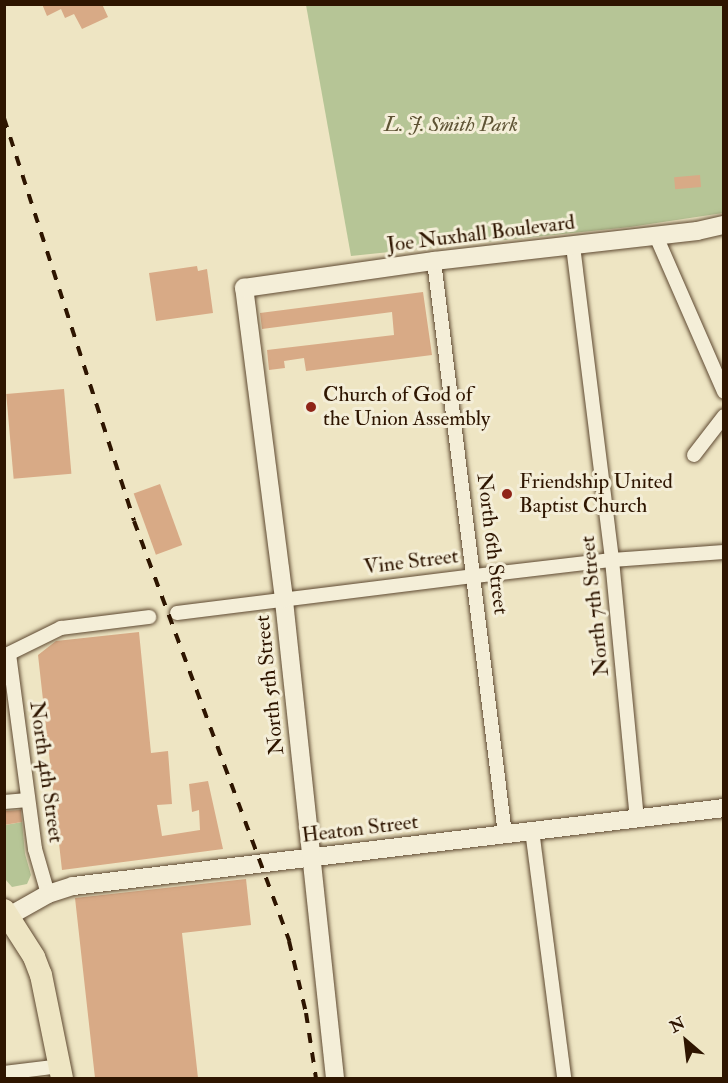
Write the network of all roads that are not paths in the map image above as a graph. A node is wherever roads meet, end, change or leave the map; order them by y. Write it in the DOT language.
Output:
graph roads {
  1 [pos="723,225"];
  2 [pos="656,236"];
  3 [pos="573,246"];
  4 [pos="434,261"];
  5 [pos="244,288"];
  6 [pos="723,392"];
  7 [pos="723,416"];
  8 [pos="694,455"];
  9 [pos="723,552"];
  10 [pos="612,561"];
  11 [pos="475,576"];
  12 [pos="284,599"];
  13 [pos="177,613"];
  14 [pos="149,617"];
  15 [pos="7,655"];
  16 [pos="28,800"];
  17 [pos="4,802"];
  18 [pos="723,808"];
  19 [pos="637,819"];
  20 [pos="532,830"];
  21 [pos="505,834"];
  22 [pos="310,858"];
  23 [pos="48,894"];
  24 [pos="6,915"];
  25 [pos="61,1072"];
  26 [pos="4,1073"];
  27 [pos="335,1078"];
  28 [pos="564,1078"];
  1 -- 2 [label="street, Joe Nuxhall Boulevard"];
  2 -- 3 [label="street, Joe Nuxhall Boulevard"];
  2 -- 6 [label="street"];
  3 -- 4 [label="street, Joe Nuxhall Boulevard"];
  3 -- 10 [label="street, North 7th Street"];
  4 -- 5 [label="street, Joe Nuxhall Boulevard"];
  4 -- 11 [label="street, North 6th Street"];
  5 -- 12 [label="street, North 5th Street"];
  7 -- 8 [label="street"];
  9 -- 10 [label="street, Vine Street"];
  10 -- 11 [label="street, Vine Street"];
  10 -- 19 [label="street, North 7th Street"];
  11 -- 12 [label="street, Vine Street"];
  11 -- 21 [label="street, North 6th Street"];
  12 -- 13 [label="street, Vine Street"];
  12 -- 22 [label="street, North 5th Street"];
  14 -- 15 [label="street"];
  15 -- 16 [label="street, North 4th Street"];
  16 -- 17 [label="street"];
  16 -- 23 [label="street, North 4th Street"];
  18 -- 19 [label="street, Heaton Street"];
  19 -- 20 [label="street, Heaton Street"];
  20 -- 21 [label="street, Heaton Street"];
  20 -- 28 [label="street"];
  21 -- 22 [label="street, Heaton Street"];
  22 -- 23 [label="street, Heaton Street"];
  22 -- 27 [label="street, North 5th Street"];
  23 -- 24 [label="street, Heaton Street"];
  24 -- 25 [label="highway"];
  25 -- 26 [label="street"];
}
